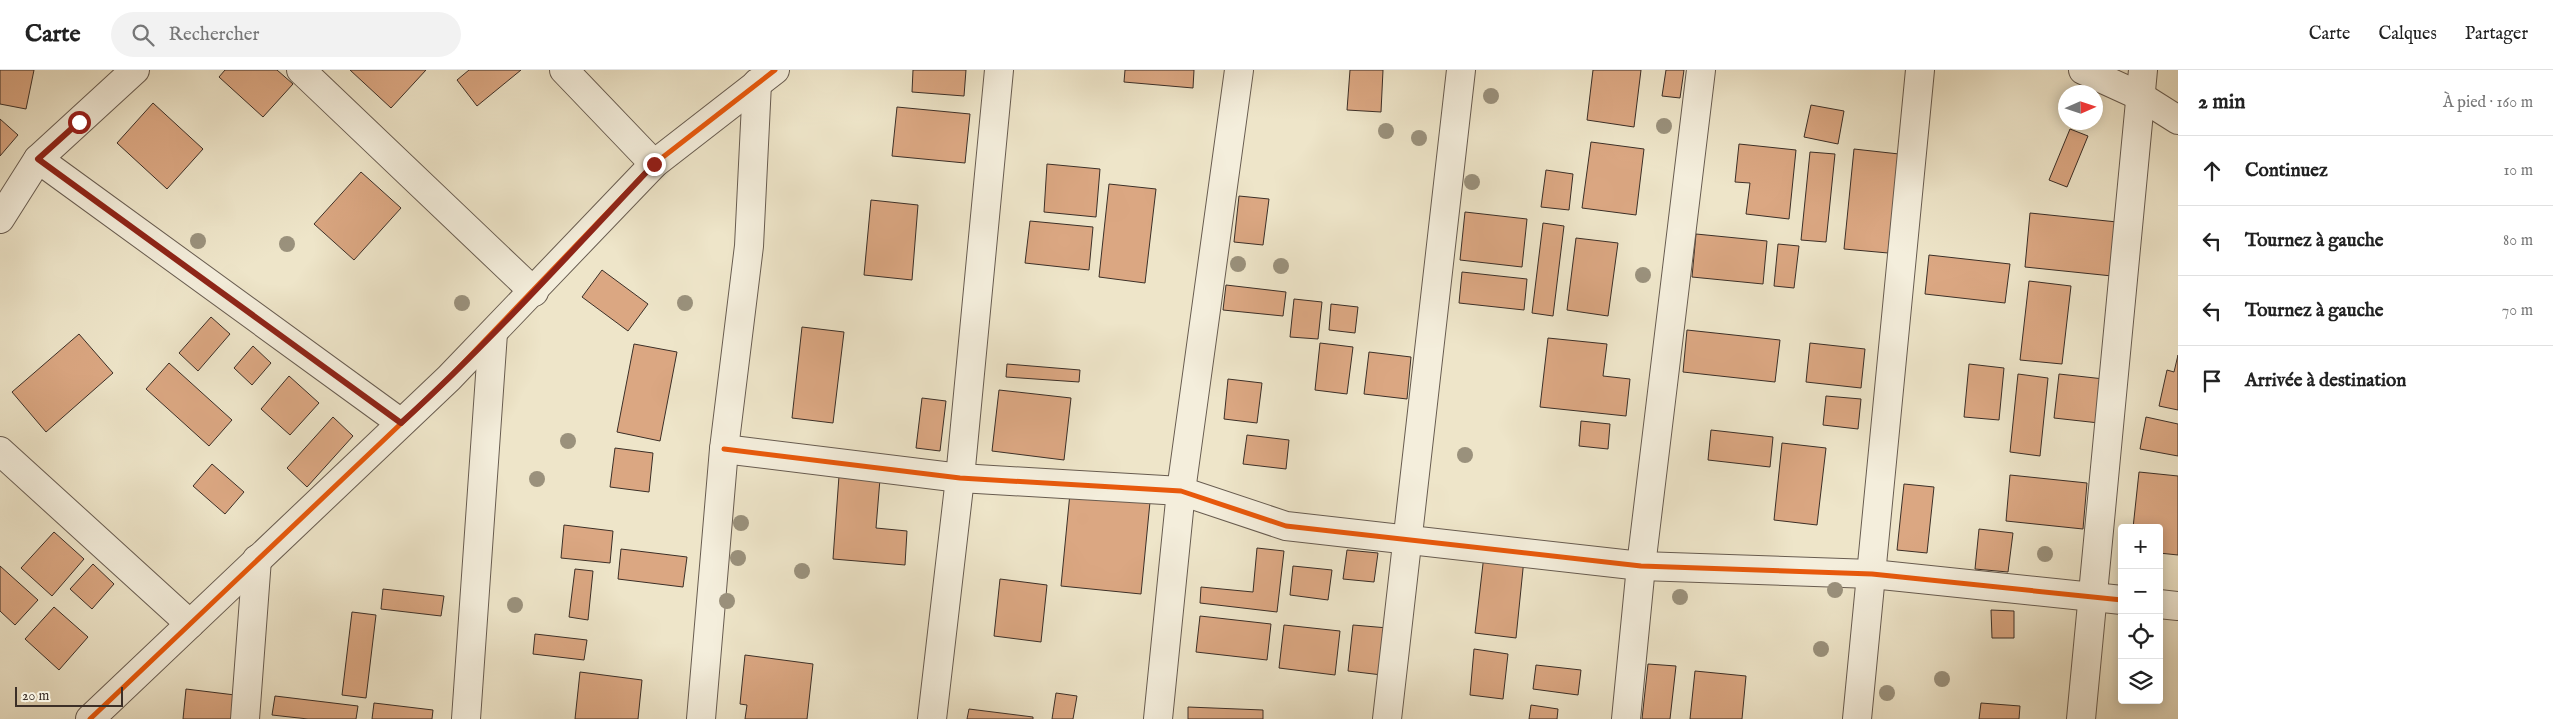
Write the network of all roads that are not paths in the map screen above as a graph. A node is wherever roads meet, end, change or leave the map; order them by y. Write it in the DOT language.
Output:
graph roads {
  1 [pos="135,70"];
  2 [pos="301,70"];
  3 [pos="564,70"];
  4 [pos="998,70"];
  5 [pos="1239,70"];
  6 [pos="1460,70"];
  7 [pos="1701,70"];
  8 [pos="1920,70"];
  9 [pos="2083,70"];
  10 [pos="766,76"];
  11 [pos="2141,83"];
  12 [pos="2178,120"];
  13 [pos="38,159"];
  14 [pos="654,164"];
  15 [pos="0,220"];
  16 [pos="534,292"];
  17 [pos="493,333"];
  18 [pos="401,423"];
  19 [pos="724,449"];
  20 [pos="0,451"];
  21 [pos="960,478"];
  22 [pos="1181,491"];
  23 [pos="1408,539"];
  24 [pos="257,558"];
  25 [pos="1641,566"];
  26 [pos="1872,574"];
  27 [pos="2093,597"];
  28 [pos="2118,600"];
  29 [pos="2163,604"];
  30 [pos="2178,606"];
  31 [pos="190,624"];
  32 [pos="90,719"];
  33 [pos="245,719"];
  34 [pos="466,719"];
  35 [pos="701,719"];
  36 [pos="932,719"];
  37 [pos="1158,719"];
  38 [pos="1387,719"];
  39 [pos="1626,719"];
  40 [pos="1857,719"];
  41 [pos="2081,719"];
  1 -- 13 [label="street"];
  2 -- 16 [label="street"];
  3 -- 14 [label="street"];
  4 -- 21 [label="street"];
  5 -- 22 [label="street"];
  6 -- 23 [label="street"];
  7 -- 25 [label="street"];
  8 -- 26 [label="street"];
  9 -- 11 [label="street"];
  10 -- 14 [label="street"];
  10 -- 19 [label="street"];
  11 -- 12 [label="street"];
  11 -- 27 [label="street"];
  13 -- 15 [label="street"];
  13 -- 18 [label="street"];
  14 -- 16 [label="street"];
  16 -- 17 [label="street"];
  17 -- 18 [label="street"];
  17 -- 34 [label="street"];
  18 -- 24 [label="street"];
  19 -- 21 [label="street"];
  19 -- 35 [label="street"];
  20 -- 31 [label="street"];
  21 -- 22 [label="street"];
  21 -- 36 [label="street"];
  22 -- 23 [label="street"];
  22 -- 37 [label="street"];
  23 -- 25 [label="street"];
  23 -- 38 [label="street"];
  24 -- 31 [label="street"];
  24 -- 33 [label="street"];
  25 -- 26 [label="street"];
  25 -- 39 [label="street"];
  26 -- 27 [label="street"];
  26 -- 40 [label="street"];
  27 -- 28 [label="street"];
  27 -- 41 [label="street"];
  29 -- 30 [label="street"];
  31 -- 32 [label="street"];
}
